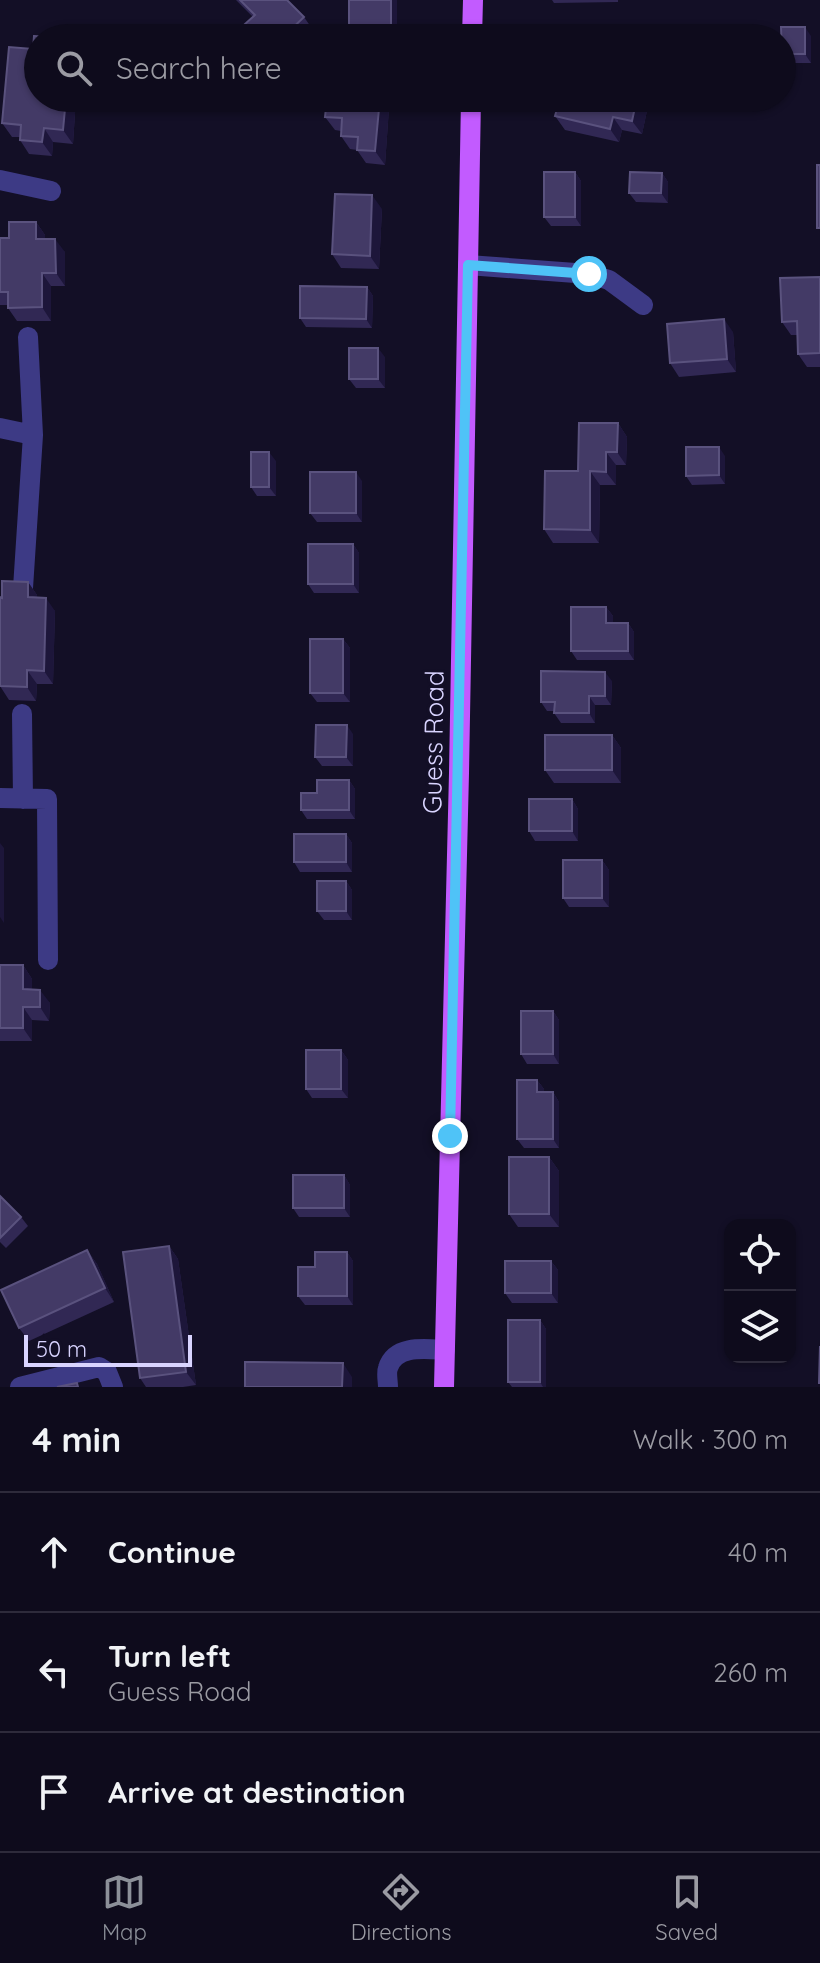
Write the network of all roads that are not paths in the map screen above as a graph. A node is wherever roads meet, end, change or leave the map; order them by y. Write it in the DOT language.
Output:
graph roads {
  1 [pos="473,0"];
  2 [pos="472,24"];
  3 [pos="471,112"];
  4 [pos="0,180"];
  5 [pos="51,191"];
  6 [pos="468,265"];
  7 [pos="643,305"];
  8 [pos="28,337"];
  9 [pos="0,428"];
  10 [pos="33,435"];
  11 [pos="23,588"];
  12 [pos="22,714"];
  13 [pos="0,798"];
  14 [pos="23,799"];
  15 [pos="48,960"];
  16 [pos="445,1350"];
  17 [pos="20,1387"];
  18 [pos="113,1387"];
  19 [pos="388,1387"];
  20 [pos="444,1387"];
  1 -- 2 [label="main road"];
  3 -- 6 [label="main road, Guess Road"];
  4 -- 5 [label="street"];
  6 -- 7 [label="street"];
  6 -- 16 [label="main road, Guess Road"];
  8 -- 10 [label="street"];
  9 -- 10 [label="street"];
  10 -- 11 [label="street"];
  12 -- 14 [label="street"];
  13 -- 14 [label="street"];
  14 -- 15 [label="street"];
  16 -- 19 [label="street"];
  16 -- 20 [label="main road, Guess Road"];
  17 -- 18 [label="street"];
}
